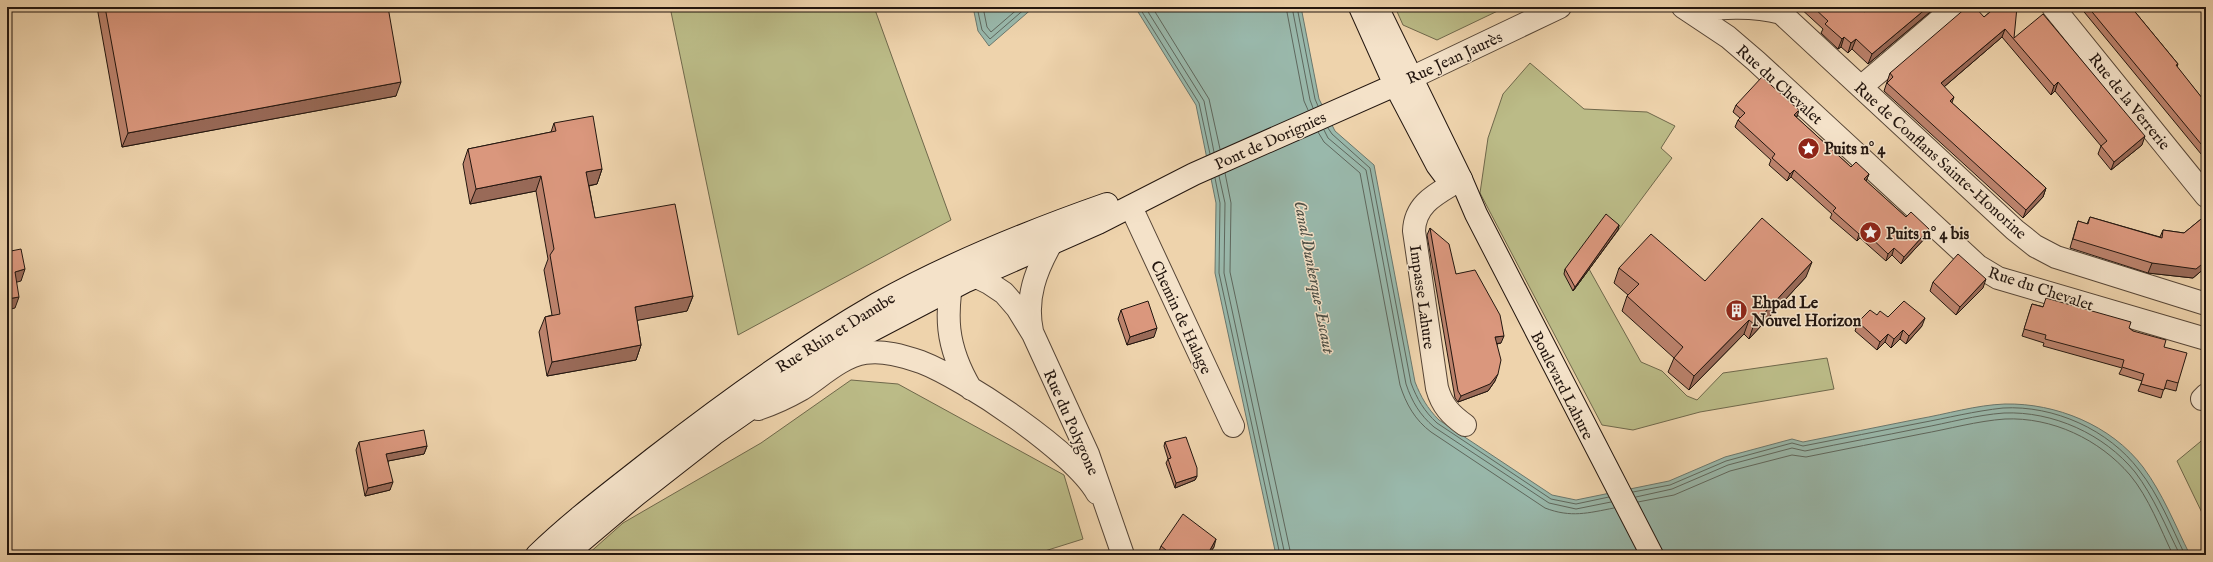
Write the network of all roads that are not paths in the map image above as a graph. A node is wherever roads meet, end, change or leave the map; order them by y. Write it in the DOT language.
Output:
graph roads {
  1 [pos="1360,7"];
  2 [pos="1377,7"];
  3 [pos="1560,7"];
  4 [pos="1955,7"];
  5 [pos="2053,7"];
  6 [pos="1687,9"];
  7 [pos="1403,81"];
  8 [pos="1861,87"];
  9 [pos="1346,106"];
  10 [pos="1184,178"];
  11 [pos="1456,182"];
  12 [pos="2206,196"];
  13 [pos="1131,207"];
  14 [pos="1052,242"];
  15 [pos="954,266"];
  16 [pos="976,276"];
  17 [pos="950,289"];
  18 [pos="2206,304"];
  19 [pos="1033,334"];
  20 [pos="2206,339"];
  21 [pos="971,389"];
  22 [pos="738,417"];
  23 [pos="1466,425"];
  24 [pos="1233,426"];
  25 [pos="1107,511"];
  26 [pos="537,555"];
  27 [pos="565,555"];
  28 [pos="1123,555"];
  29 [pos="1652,555"];
  1 -- 7 [label="street"];
  2 -- 7 [label="street"];
  3 -- 7 [label="street, Rue Jean Jaurès"];
  4 -- 8 [label="street"];
  5 -- 12 [label="street, Rue de la Verrerie"];
  6 -- 8 [label="street, Rue de Conflans Sainte-Honorine"];
  6 -- 20 [label="street, Rue du Chevalet"];
  7 -- 9 [label="street, Rue Jean Jaurès"];
  7 -- 11 [label="street, Boulevard Lahure"];
  8 -- 18 [label="street, Rue de Conflans Sainte-Honorine"];
  9 -- 10 [label="street, Pont de Dorignies"];
  10 -- 13 [label="street, Rue Rhin et Danube"];
  10 -- 15 [label="street, Rue Rhin et Danube"];
  11 -- 23 [label="street, Impasse Lahure"];
  11 -- 29 [label="street, Boulevard Lahure"];
  13 -- 14 [label="street, Rue Rhin et Danube"];
  13 -- 24 [label="street, Chemin de Halage"];
  14 -- 16 [label="street, Rue Rhin et Danube"];
  14 -- 19 [label="street, Rue du Polygone"];
  15 -- 16 [label="street, Rue du Polygone"];
  15 -- 17 [label="street, Rue du Polygone"];
  15 -- 26 [label="street, Rue Rhin et Danube"];
  16 -- 17 [label="street, Rue Rhin et Danube"];
  16 -- 19 [label="street, Rue du Polygone"];
  17 -- 21 [label="street, Rue du Polygone"];
  17 -- 22 [label="street, Rue Rhin et Danube"];
  19 -- 25 [label="street, Rue du Polygone"];
  21 -- 22 [label="street, Rue du Polygone"];
  21 -- 25 [label="street, Rue du Polygone"];
  22 -- 27 [label="street, Rue Rhin et Danube"];
  25 -- 28 [label="street, Rue du Polygone"];
}
